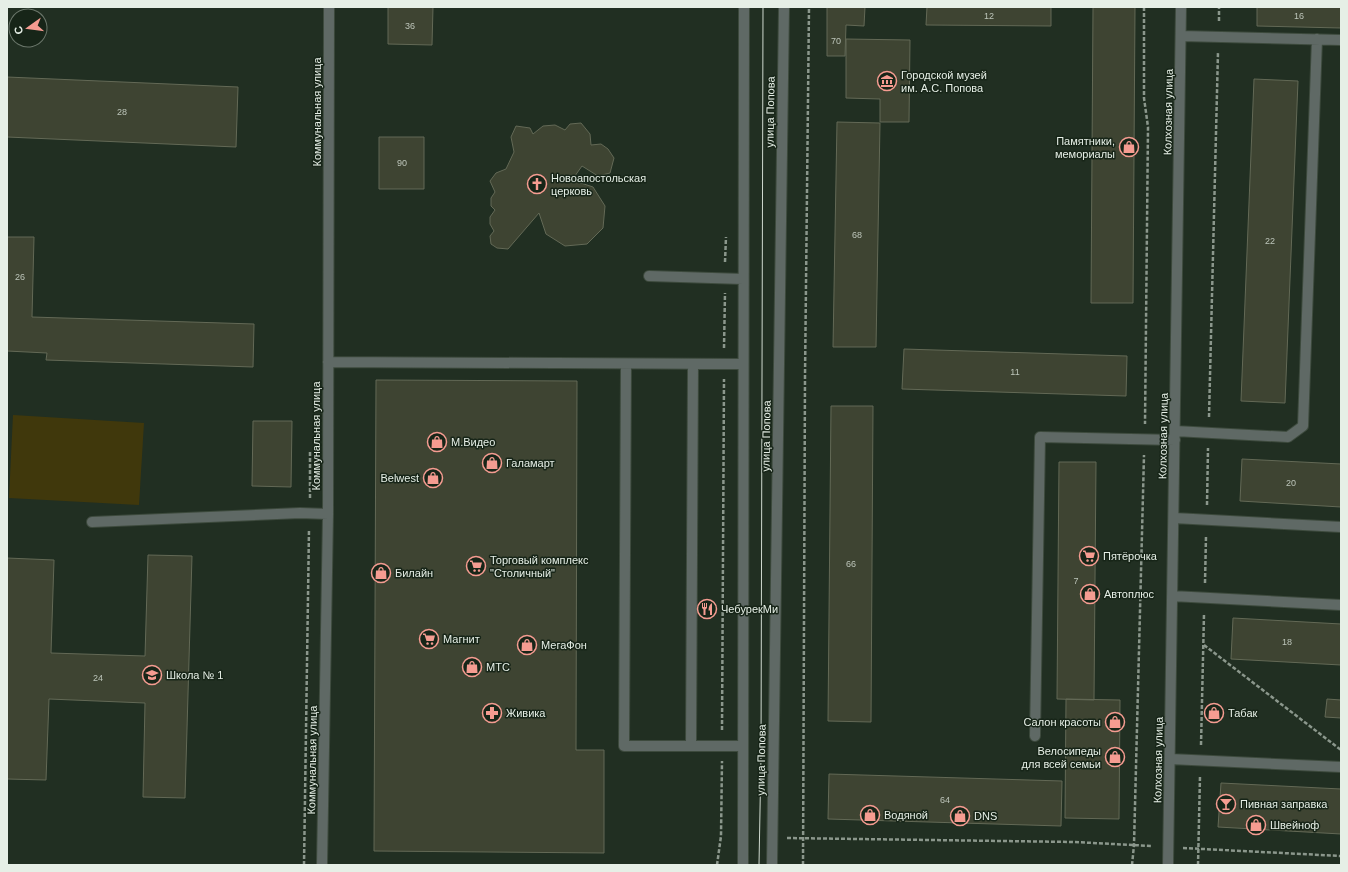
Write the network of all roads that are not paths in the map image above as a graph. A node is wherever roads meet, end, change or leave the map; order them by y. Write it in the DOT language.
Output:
graph roads {
  1 [pos="329,7"];
  2 [pos="744,7"];
  3 [pos="784,7"];
  4 [pos="1181,7"];
  5 [pos="1181,36"];
  6 [pos="1317,40"];
  7 [pos="1341,40"];
  8 [pos="649,276"];
  9 [pos="743,280"];
  10 [pos="328,362"];
  11 [pos="626,364"];
  12 [pos="693,364"];
  13 [pos="743,364"];
  14 [pos="1175,436"];
  15 [pos="328,514"];
  16 [pos="1174,518"];
  17 [pos="92,522"];
  18 [pos="1341,527"];
  19 [pos="1172,596"];
  20 [pos="1341,605"];
  21 [pos="1035,736"];
  22 [pos="691,746"];
  23 [pos="743,746"];
  24 [pos="1170,759"];
  25 [pos="1341,767"];
  26 [pos="322,865"];
  27 [pos="743,865"];
  28 [pos="772,865"];
  29 [pos="1168,865"];
  1 -- 10 [label="street, Коммунальная улица"];
  2 -- 9 [label="street, улица Попова"];
  3 -- 28 [label="street, улица Попова"];
  4 -- 5 [label="street, Колхозная улица"];
  5 -- 6 [label="street"];
  5 -- 14 [label="street, Колхозная улица"];
  6 -- 7 [label="street"];
  6 -- 14 [label="street"];
  8 -- 9 [label="street"];
  9 -- 13 [label="street, улица Попова"];
  10 -- 11 [label="street"];
  10 -- 15 [label="street, Коммунальная улица"];
  11 -- 12 [label="street"];
  11 -- 22 [label="street"];
  12 -- 13 [label="street"];
  12 -- 22 [label="street"];
  13 -- 23 [label="street, улица Попова"];
  14 -- 16 [label="street, Колхозная улица"];
  14 -- 21 [label="street"];
  15 -- 17 [label="street"];
  15 -- 26 [label="street, Коммунальная улица"];
  16 -- 18 [label="street"];
  16 -- 19 [label="street, Колхозная улица"];
  19 -- 20 [label="street"];
  19 -- 24 [label="street, Колхозная улица"];
  22 -- 23 [label="street"];
  23 -- 27 [label="street, улица Попова"];
  24 -- 25 [label="street"];
  24 -- 29 [label="street, Колхозная улица"];
}
